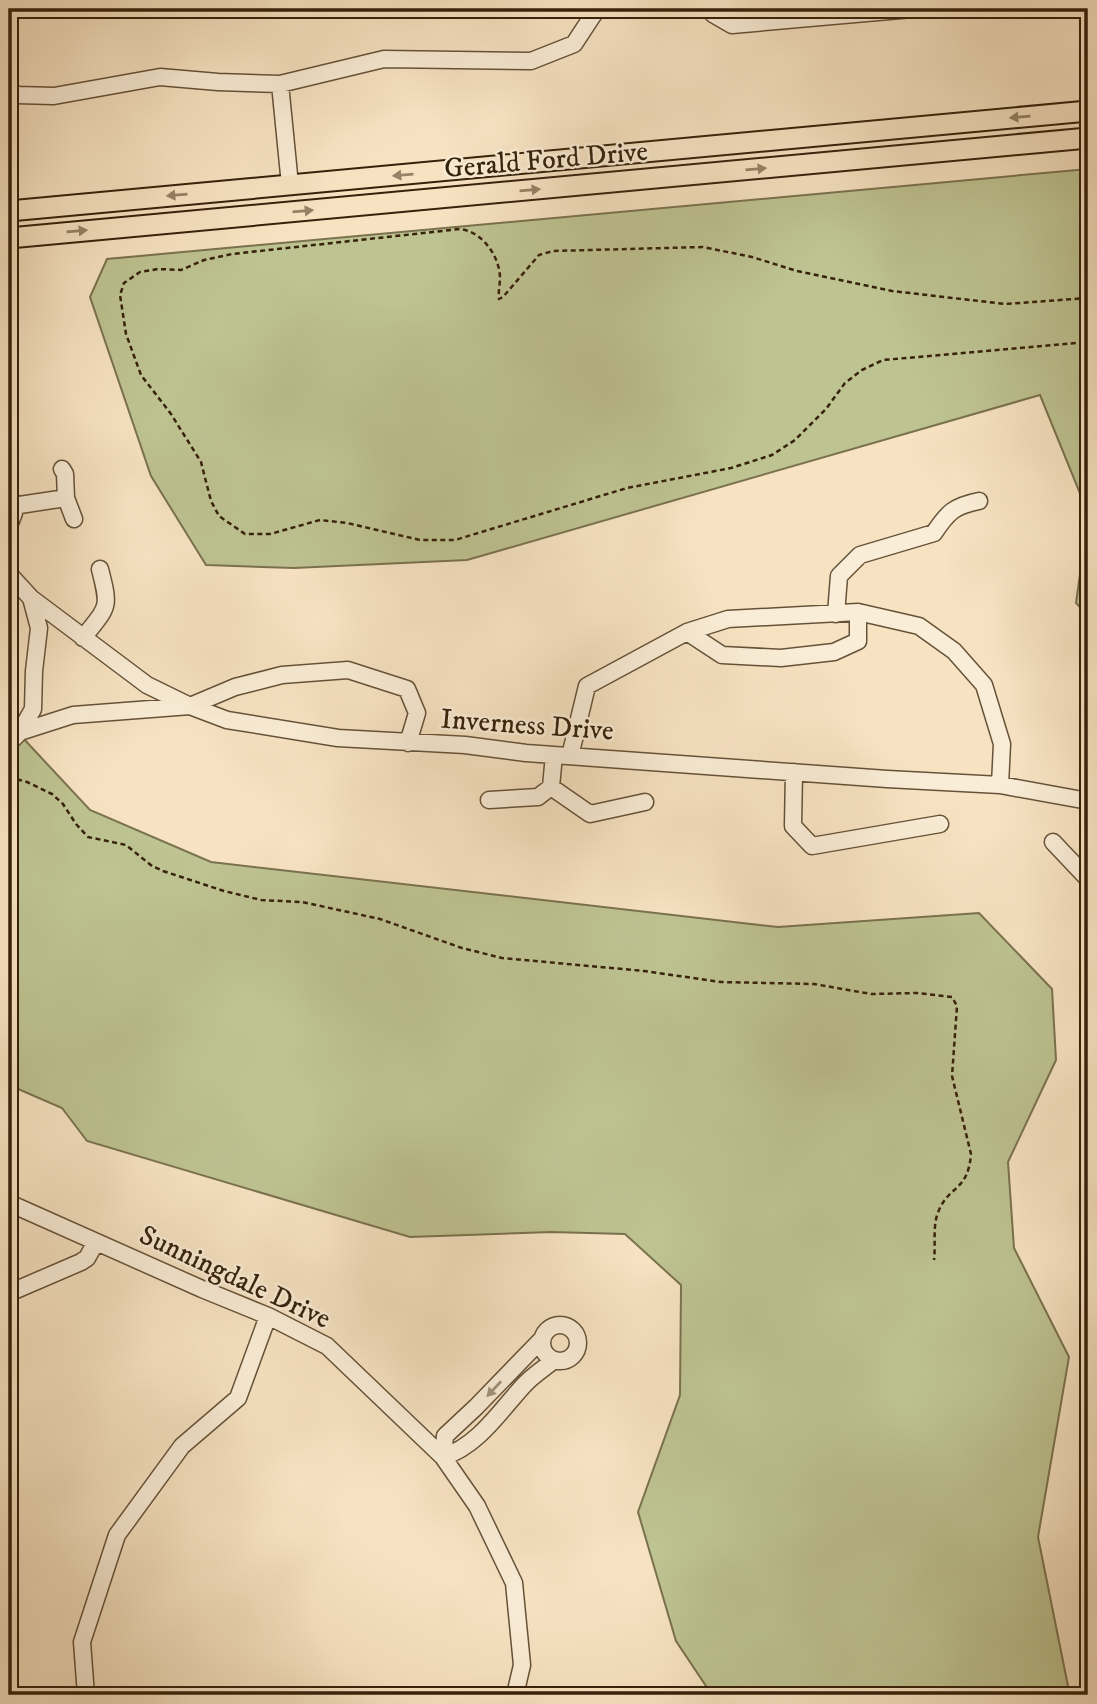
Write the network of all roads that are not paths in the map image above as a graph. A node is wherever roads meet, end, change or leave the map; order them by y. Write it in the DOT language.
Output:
graph roads {
  1 [pos="597,9"];
  2 [pos="711,9"];
  3 [pos="912,9"];
  4 [pos="280,84"];
  5 [pos="9,89"];
  6 [pos="1088,111"];
  7 [pos="1088,138"];
  8 [pos="290,185"];
  9 [pos="9,211"];
  10 [pos="9,238"];
  11 [pos="62,469"];
  12 [pos="66,498"];
  13 [pos="11,499"];
  14 [pos="979,501"];
  15 [pos="74,519"];
  16 [pos="9,526"];
  17 [pos="100,569"];
  18 [pos="9,573"];
  19 [pos="31,598"];
  20 [pos="858,612"];
  21 [pos="836,614"];
  22 [pos="687,632"];
  23 [pos="83,638"];
  24 [pos="190,706"];
  25 [pos="14,737"];
  26 [pos="408,743"];
  27 [pos="562,755"];
  28 [pos="794,772"];
  29 [pos="1000,785"];
  30 [pos="551,787"];
  31 [pos="489,800"];
  32 [pos="1088,801"];
  33 [pos="645,802"];
  34 [pos="940,824"];
  35 [pos="1053,842"];
  36 [pos="1088,878"];
  37 [pos="9,1203"];
  38 [pos="96,1242"];
  39 [pos="9,1293"];
  40 [pos="268,1316"];
  41 [pos="541,1340"];
  42 [pos="553,1361"];
  43 [pos="511,1370"];
  44 [pos="526,1383"];
  45 [pos="476,1408"];
  46 [pos="491,1423"];
  47 [pos="443,1457"];
  48 [pos="86,1695"];
  49 [pos="515,1695"];
  1 -- 4 [label="street"];
  2 -- 3 [label="street"];
  4 -- 5 [label="street"];
  4 -- 8 [label="street"];
  6 -- 8 [label="main road, Gerald Ford Drive, one-way"];
  10 -- 7 [label="main road, Gerald Ford Drive, one-way"];
  8 -- 9 [label="main road, Gerald Ford Drive, one-way"];
  11 -- 12 [label="street"];
  12 -- 13 [label="street"];
  12 -- 15 [label="street"];
  13 -- 16 [label="street"];
  14 -- 21 [label="street"];
  17 -- 23 [label="street"];
  18 -- 19 [label="street, Inverness Drive"];
  19 -- 23 [label="street, Inverness Drive"];
  19 -- 25 [label="street"];
  20 -- 21 [label="street"];
  20 -- 22 [label="street"];
  20 -- 29 [label="street"];
  21 -- 22 [label="street"];
  22 -- 27 [label="street"];
  23 -- 24 [label="street, Inverness Drive"];
  24 -- 25 [label="street"];
  24 -- 26 [label="street, Inverness Drive"];
  24 -- 26 [label="street"];
  26 -- 27 [label="street, Inverness Drive"];
  27 -- 28 [label="street, Inverness Drive"];
  27 -- 30 [label="street"];
  28 -- 29 [label="street, Inverness Drive"];
  28 -- 34 [label="street"];
  29 -- 32 [label="street, Inverness Drive"];
  30 -- 31 [label="street"];
  30 -- 33 [label="street"];
  35 -- 36 [label="street"];
  37 -- 38 [label="street, Sunningdale Drive"];
  38 -- 39 [label="street"];
  38 -- 40 [label="street, Sunningdale Drive"];
  40 -- 47 [label="street, Sunningdale Drive"];
  40 -- 48 [label="street"];
  41 -- 42 [label="street"];
  41 -- 42 [label="street"];
  41 -- 43 [label="street"];
  42 -- 44 [label="street"];
  43 -- 44 [label="street"];
  43 -- 45 [label="street, one-way"];
  44 -- 46 [label="street"];
  45 -- 46 [label="street"];
  45 -- 47 [label="street"];
  46 -- 47 [label="street"];
  47 -- 49 [label="street, Sunningdale Drive"];
}
